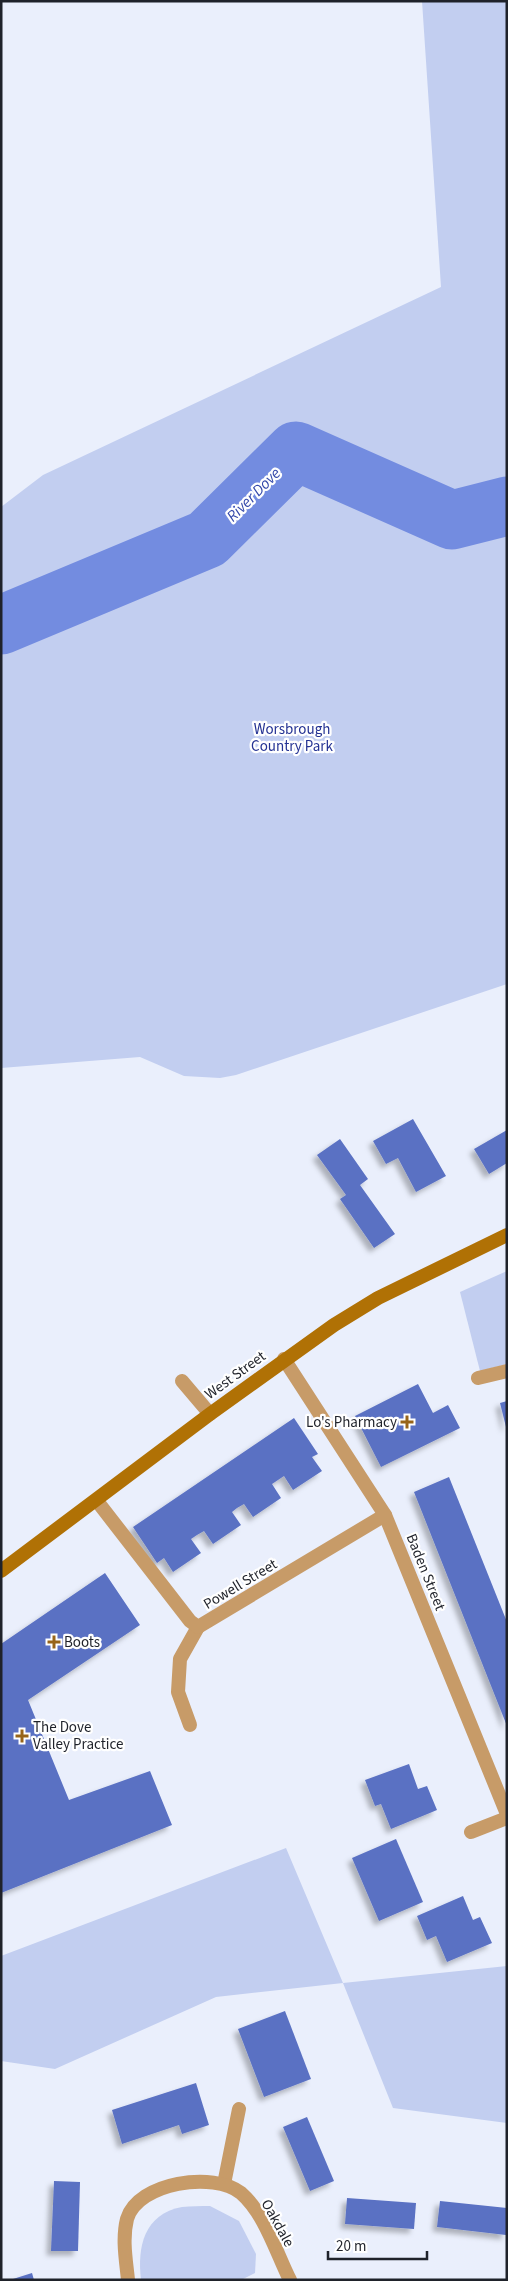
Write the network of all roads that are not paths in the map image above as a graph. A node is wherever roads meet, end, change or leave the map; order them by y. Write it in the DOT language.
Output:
graph roads {
  1 [pos="507,1235"];
  2 [pos="284,1359"];
  3 [pos="507,1370"];
  4 [pos="478,1378"];
  5 [pos="182,1381"];
  6 [pos="210,1414"];
  7 [pos="97,1501"];
  8 [pos="385,1514"];
  9 [pos="1,1571"];
  10 [pos="198,1627"];
  11 [pos="190,1725"];
  12 [pos="507,1814"];
  13 [pos="507,1818"];
  14 [pos="471,1832"];
  15 [pos="239,2109"];
  16 [pos="224,2184"];
  17 [pos="128,2280"];
  18 [pos="290,2280"];
  1 -- 2 [label="main road, West Street"];
  2 -- 6 [label="main road, West Street"];
  2 -- 8 [label="street, Baden Street"];
  3 -- 4 [label="street"];
  5 -- 6 [label="street"];
  6 -- 7 [label="main road, West Street"];
  7 -- 9 [label="main road, West Street"];
  7 -- 10 [label="street, Powell Street"];
  8 -- 10 [label="street, Powell Street"];
  8 -- 12 [label="street, Baden Street"];
  10 -- 11 [label="street"];
  13 -- 14 [label="street"];
  15 -- 16 [label="street"];
  16 -- 17 [label="street, Oakdale"];
  16 -- 18 [label="street, Oakdale"];
}
